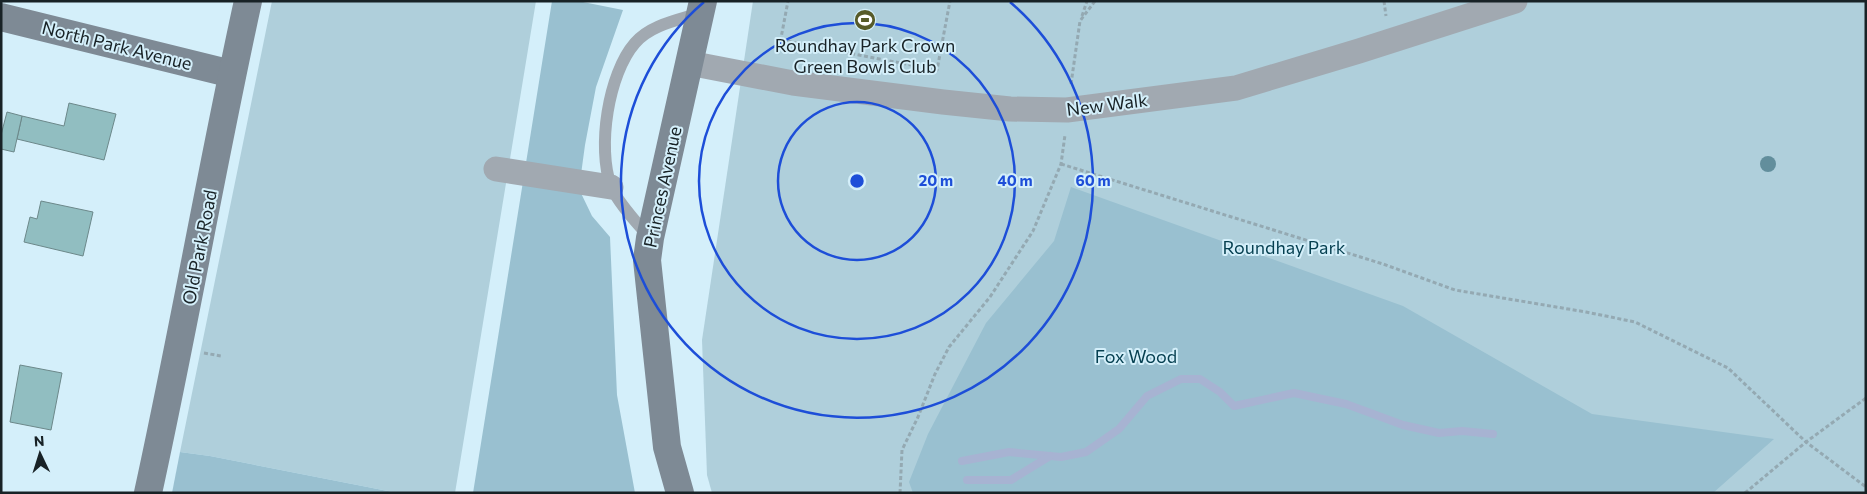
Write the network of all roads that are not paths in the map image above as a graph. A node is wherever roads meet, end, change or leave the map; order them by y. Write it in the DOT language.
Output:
graph roads {
  1 [pos="248,1"];
  2 [pos="1515,1"];
  3 [pos="702,7"];
  4 [pos="1,17"];
  5 [pos="689,63"];
  6 [pos="232,74"];
  7 [pos="496,169"];
  8 [pos="611,187"];
  9 [pos="650,238"];
  10 [pos="148,493"];
  11 [pos="680,493"];
  1 -- 6 [label="street, Old Park Road"];
  2 -- 5 [label="street, New Walk"];
  3 -- 5 [label="street, Princes Avenue"];
  3 -- 8 [label="lane"];
  4 -- 6 [label="street, North Park Avenue"];
  5 -- 9 [label="street, Princes Avenue"];
  6 -- 10 [label="street, Old Park Road"];
  7 -- 8 [label="street"];
  8 -- 9 [label="lane"];
  9 -- 11 [label="street, Princes Avenue"];
}
